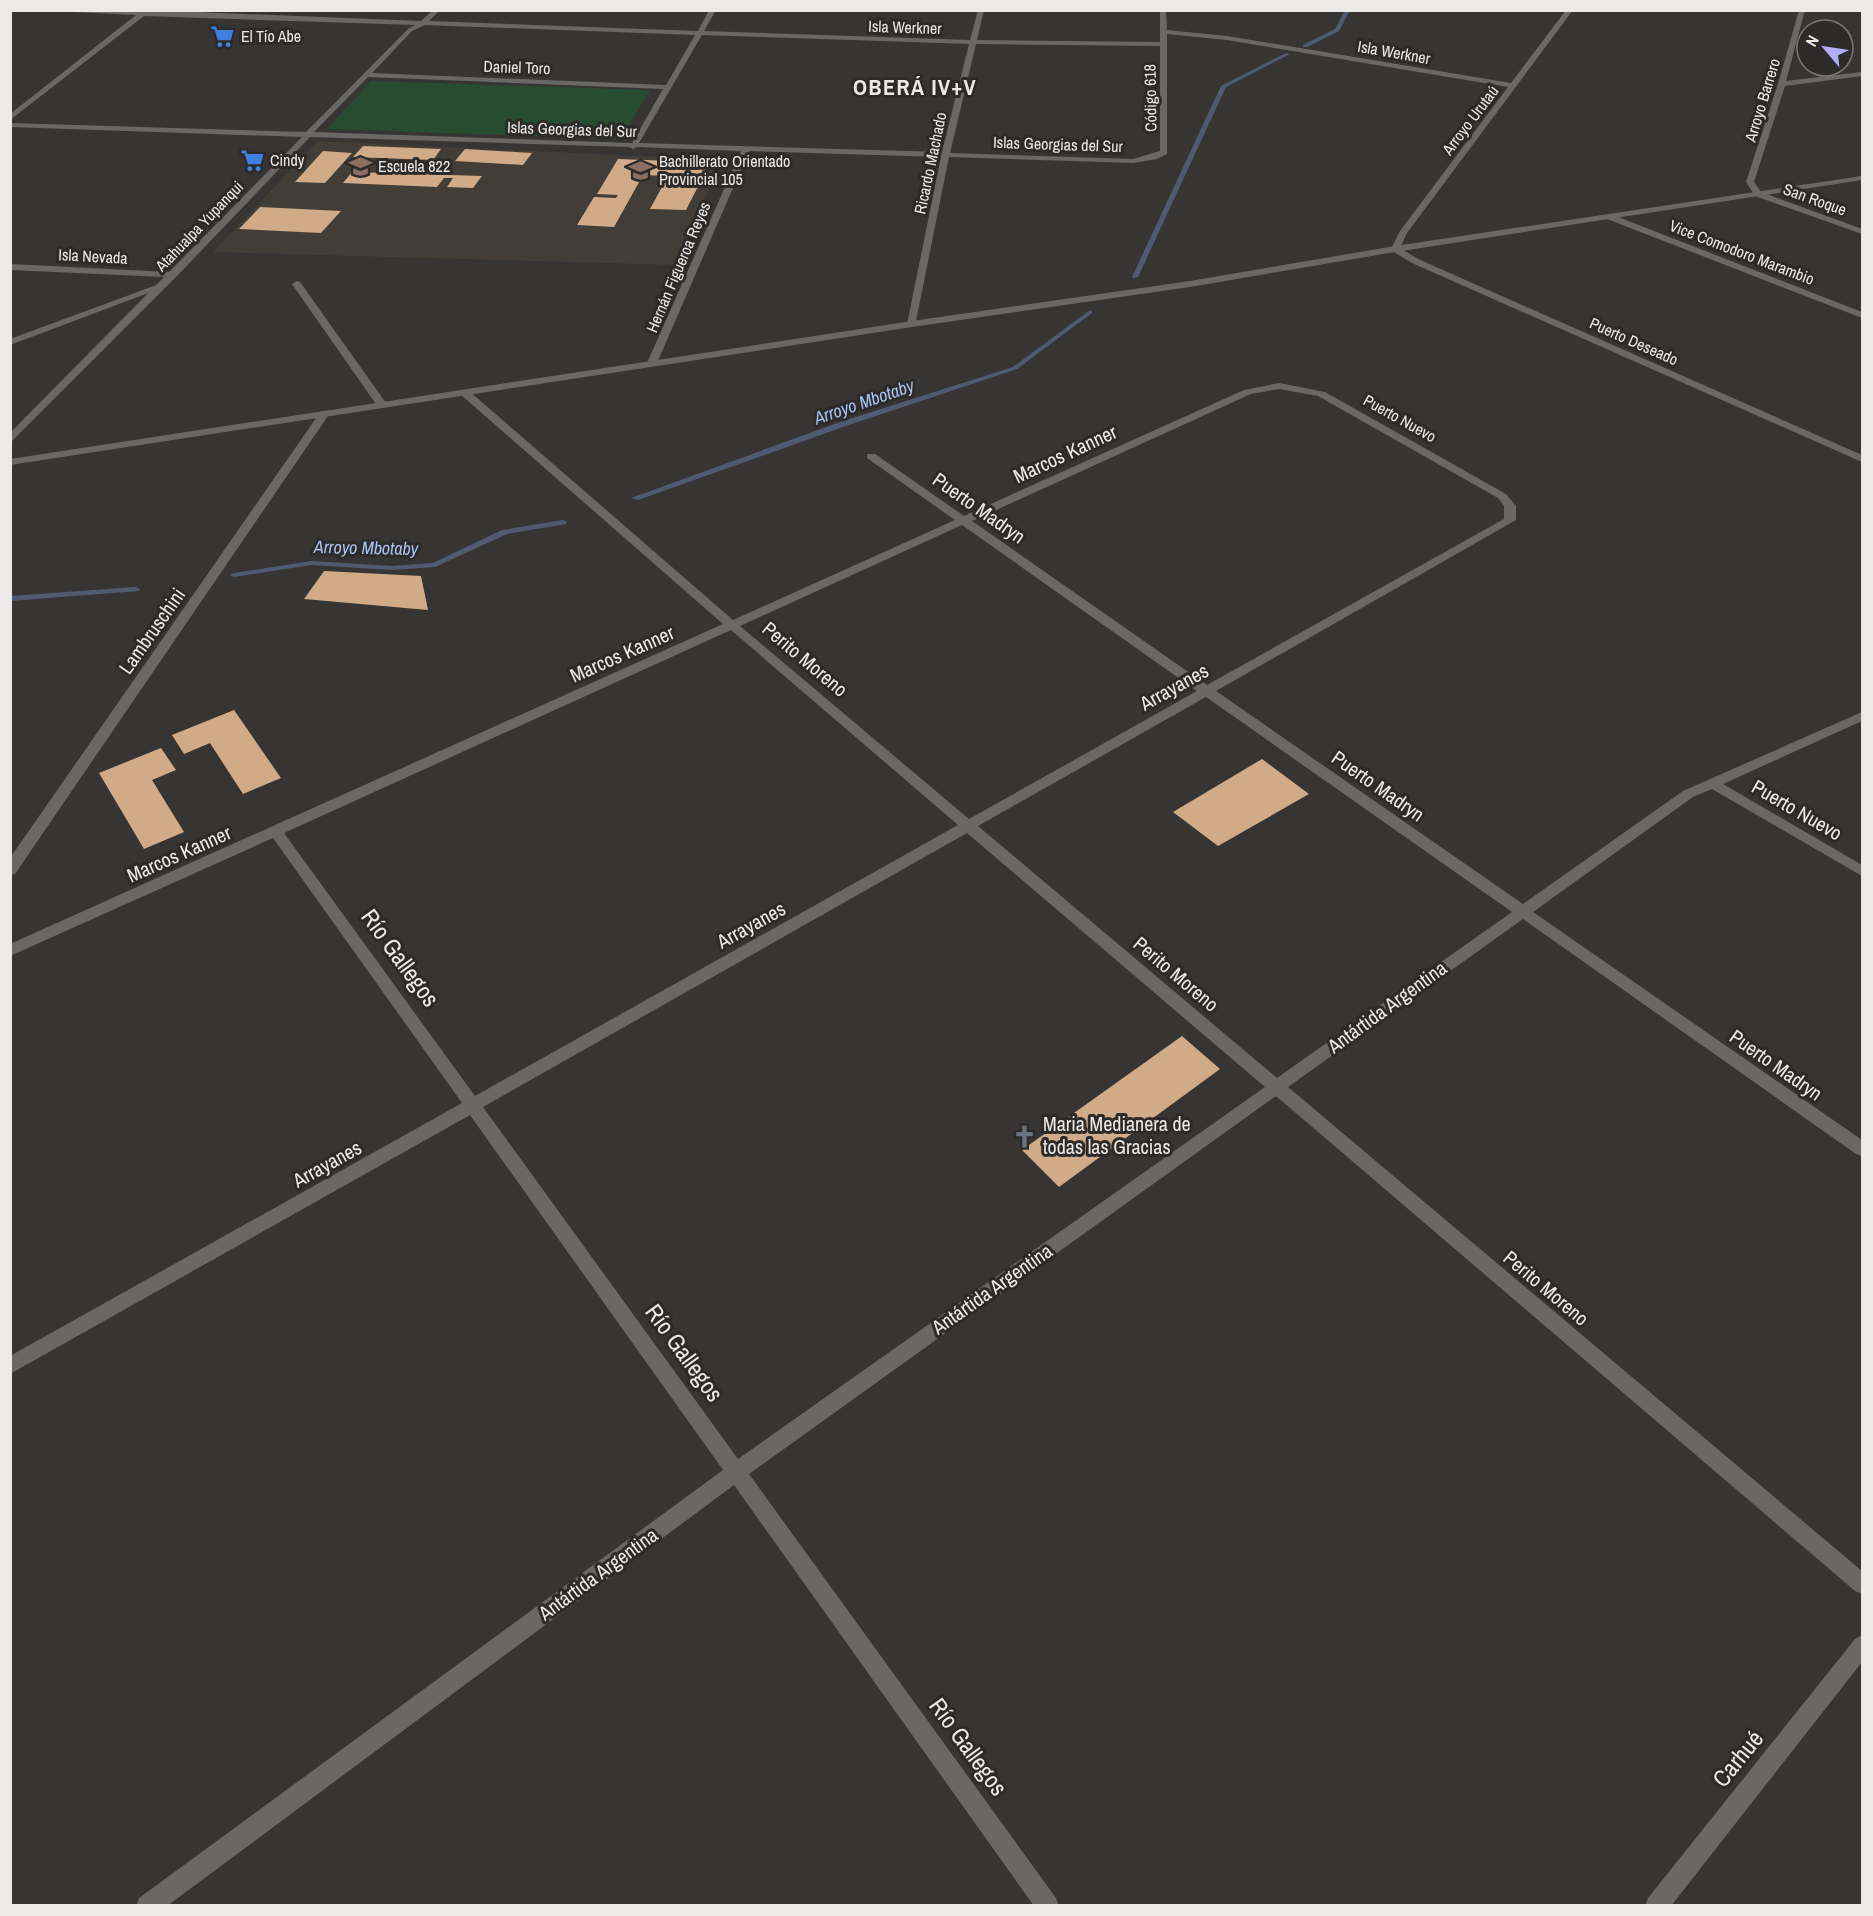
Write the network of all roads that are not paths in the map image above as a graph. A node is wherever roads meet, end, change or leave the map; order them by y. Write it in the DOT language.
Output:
graph roads {
  1 [pos="35,10"];
  2 [pos="297,10"];
  3 [pos="436,10"];
  4 [pos="713,10"];
  5 [pos="981,10"];
  6 [pos="1162,10"];
  7 [pos="1570,10"];
  8 [pos="1802,10"];
  9 [pos="145,12"];
  10 [pos="287,19"];
  11 [pos="422,24"];
  12 [pos="1163,32"];
  13 [pos="699,34"];
  14 [pos="974,42"];
  15 [pos="1163,44"];
  16 [pos="1863,74"];
  17 [pos="366,75"];
  18 [pos="1782,84"];
  19 [pos="668,87"];
  20 [pos="1515,87"];
  21 [pos="10,118"];
  22 [pos="10,125"];
  23 [pos="308,134"];
  24 [pos="633,147"];
  25 [pos="745,150"];
  26 [pos="945,156"];
  27 [pos="1133,161"];
  28 [pos="1863,178"];
  29 [pos="1758,194"];
  30 [pos="1610,217"];
  31 [pos="1863,232"];
  32 [pos="1395,249"];
  33 [pos="10,267"];
  34 [pos="173,275"];
  35 [pos="297,284"];
  36 [pos="162,286"];
  37 [pos="1863,315"];
  38 [pos="912,324"];
  39 [pos="10,342"];
  40 [pos="652,363"];
  41 [pos="465,392"];
  42 [pos="1248,392"];
  43 [pos="382,405"];
  44 [pos="325,413"];
  45 [pos="10,440"];
  46 [pos="870,456"];
  47 [pos="1863,459"];
  48 [pos="10,462"];
  49 [pos="1510,520"];
  50 [pos="964,522"];
  51 [pos="733,626"];
  52 [pos="1208,692"];
  53 [pos="1863,716"];
  54 [pos="1712,783"];
  55 [pos="970,826"];
  56 [pos="276,832"];
  57 [pos="10,870"];
  58 [pos="1863,871"];
  59 [pos="1522,910"];
  60 [pos="10,951"];
  61 [pos="1276,1086"];
  62 [pos="473,1106"];
  63 [pos="1863,1149"];
  64 [pos="10,1366"];
  65 [pos="736,1472"];
  66 [pos="1863,1584"];
  67 [pos="1863,1646"];
  68 [pos="147,1905"];
  69 [pos="1048,1905"];
  70 [pos="1656,1905"];
  1 -- 9 [label="street, Isla Werkner"];
  2 -- 10 [label="street"];
  3 -- 11 [label="street, Atahualpa Yupanqui"];
  4 -- 13 [label="street"];
  5 -- 14 [label="street, Ricardo Machado"];
  6 -- 12 [label="street, Código 618"];
  7 -- 20 [label="street, Arroyo Urutaú"];
  8 -- 18 [label="street, Arroyo Barrero"];
  9 -- 10 [label="street, Isla Werkner"];
  9 -- 21 [label="street"];
  10 -- 11 [label="street, Isla Werkner"];
  11 -- 13 [label="street, Isla Werkner"];
  11 -- 17 [label="street, Atahualpa Yupanqui"];
  12 -- 15 [label="street, Código 618"];
  12 -- 20 [label="street, Isla Werkner"];
  13 -- 14 [label="street, Isla Werkner"];
  13 -- 19 [label="street"];
  14 -- 15 [label="street, Isla Werkner"];
  14 -- 26 [label="street, Ricardo Machado"];
  15 -- 27 [label="street, Código 618"];
  16 -- 18 [label="street"];
  17 -- 19 [label="street, Daniel Toro"];
  17 -- 23 [label="street, Atahualpa Yupanqui"];
  18 -- 29 [label="street, Arroyo Barrero"];
  19 -- 24 [label="street"];
  20 -- 32 [label="street, Arroyo Urutaú"];
  22 -- 23 [label="street, Islas Georgias del Sur"];
  23 -- 24 [label="street, Islas Georgias del Sur"];
  23 -- 34 [label="street, Atahualpa Yupanqui"];
  24 -- 25 [label="street, Islas Georgias del Sur"];
  25 -- 26 [label="street, Islas Georgias del Sur"];
  25 -- 40 [label="street, Hernán Figueroa Reyes"];
  26 -- 27 [label="street, Islas Georgias del Sur"];
  26 -- 38 [label="street, Ricardo Machado"];
  28 -- 29 [label="street"];
  29 -- 30 [label="street"];
  29 -- 31 [label="street, San Roque"];
  30 -- 32 [label="street"];
  30 -- 37 [label="street, Vice Comodoro Marambio"];
  32 -- 38 [label="street"];
  32 -- 47 [label="street, Puerto Deseado"];
  33 -- 34 [label="street, Isla Nevada"];
  34 -- 36 [label="street, Atahualpa Yupanqui"];
  35 -- 43 [label="street"];
  36 -- 39 [label="street"];
  36 -- 45 [label="street, Atahualpa Yupanqui"];
  38 -- 40 [label="street"];
  40 -- 41 [label="street"];
  41 -- 43 [label="street"];
  41 -- 51 [label="street, Perito Moreno"];
  42 -- 49 [label="street, Puerto Nuevo"];
  42 -- 50 [label="street, Marcos Kanner"];
  43 -- 44 [label="street"];
  44 -- 48 [label="street"];
  44 -- 57 [label="street, Lambruschini"];
  46 -- 50 [label="street, Puerto Madryn"];
  49 -- 52 [label="street, Arrayanes"];
  50 -- 51 [label="street, Marcos Kanner"];
  50 -- 52 [label="street, Puerto Madryn"];
  51 -- 55 [label="street, Perito Moreno"];
  51 -- 56 [label="street, Marcos Kanner"];
  52 -- 55 [label="street, Arrayanes"];
  52 -- 59 [label="street, Puerto Madryn"];
  53 -- 54 [label="street, Antártida Argentina"];
  54 -- 58 [label="street, Puerto Nuevo"];
  54 -- 59 [label="street, Antártida Argentina"];
  55 -- 61 [label="street, Perito Moreno"];
  55 -- 62 [label="street, Arrayanes"];
  56 -- 60 [label="street, Marcos Kanner"];
  56 -- 62 [label="street, Río Gallegos"];
  59 -- 61 [label="street, Antártida Argentina"];
  59 -- 63 [label="street, Puerto Madryn"];
  61 -- 65 [label="street, Antártida Argentina"];
  61 -- 66 [label="street, Perito Moreno"];
  62 -- 64 [label="street, Arrayanes"];
  62 -- 65 [label="street, Río Gallegos"];
  65 -- 68 [label="street, Antártida Argentina"];
  65 -- 69 [label="street, Río Gallegos"];
  67 -- 70 [label="street, Carhué"];
}
